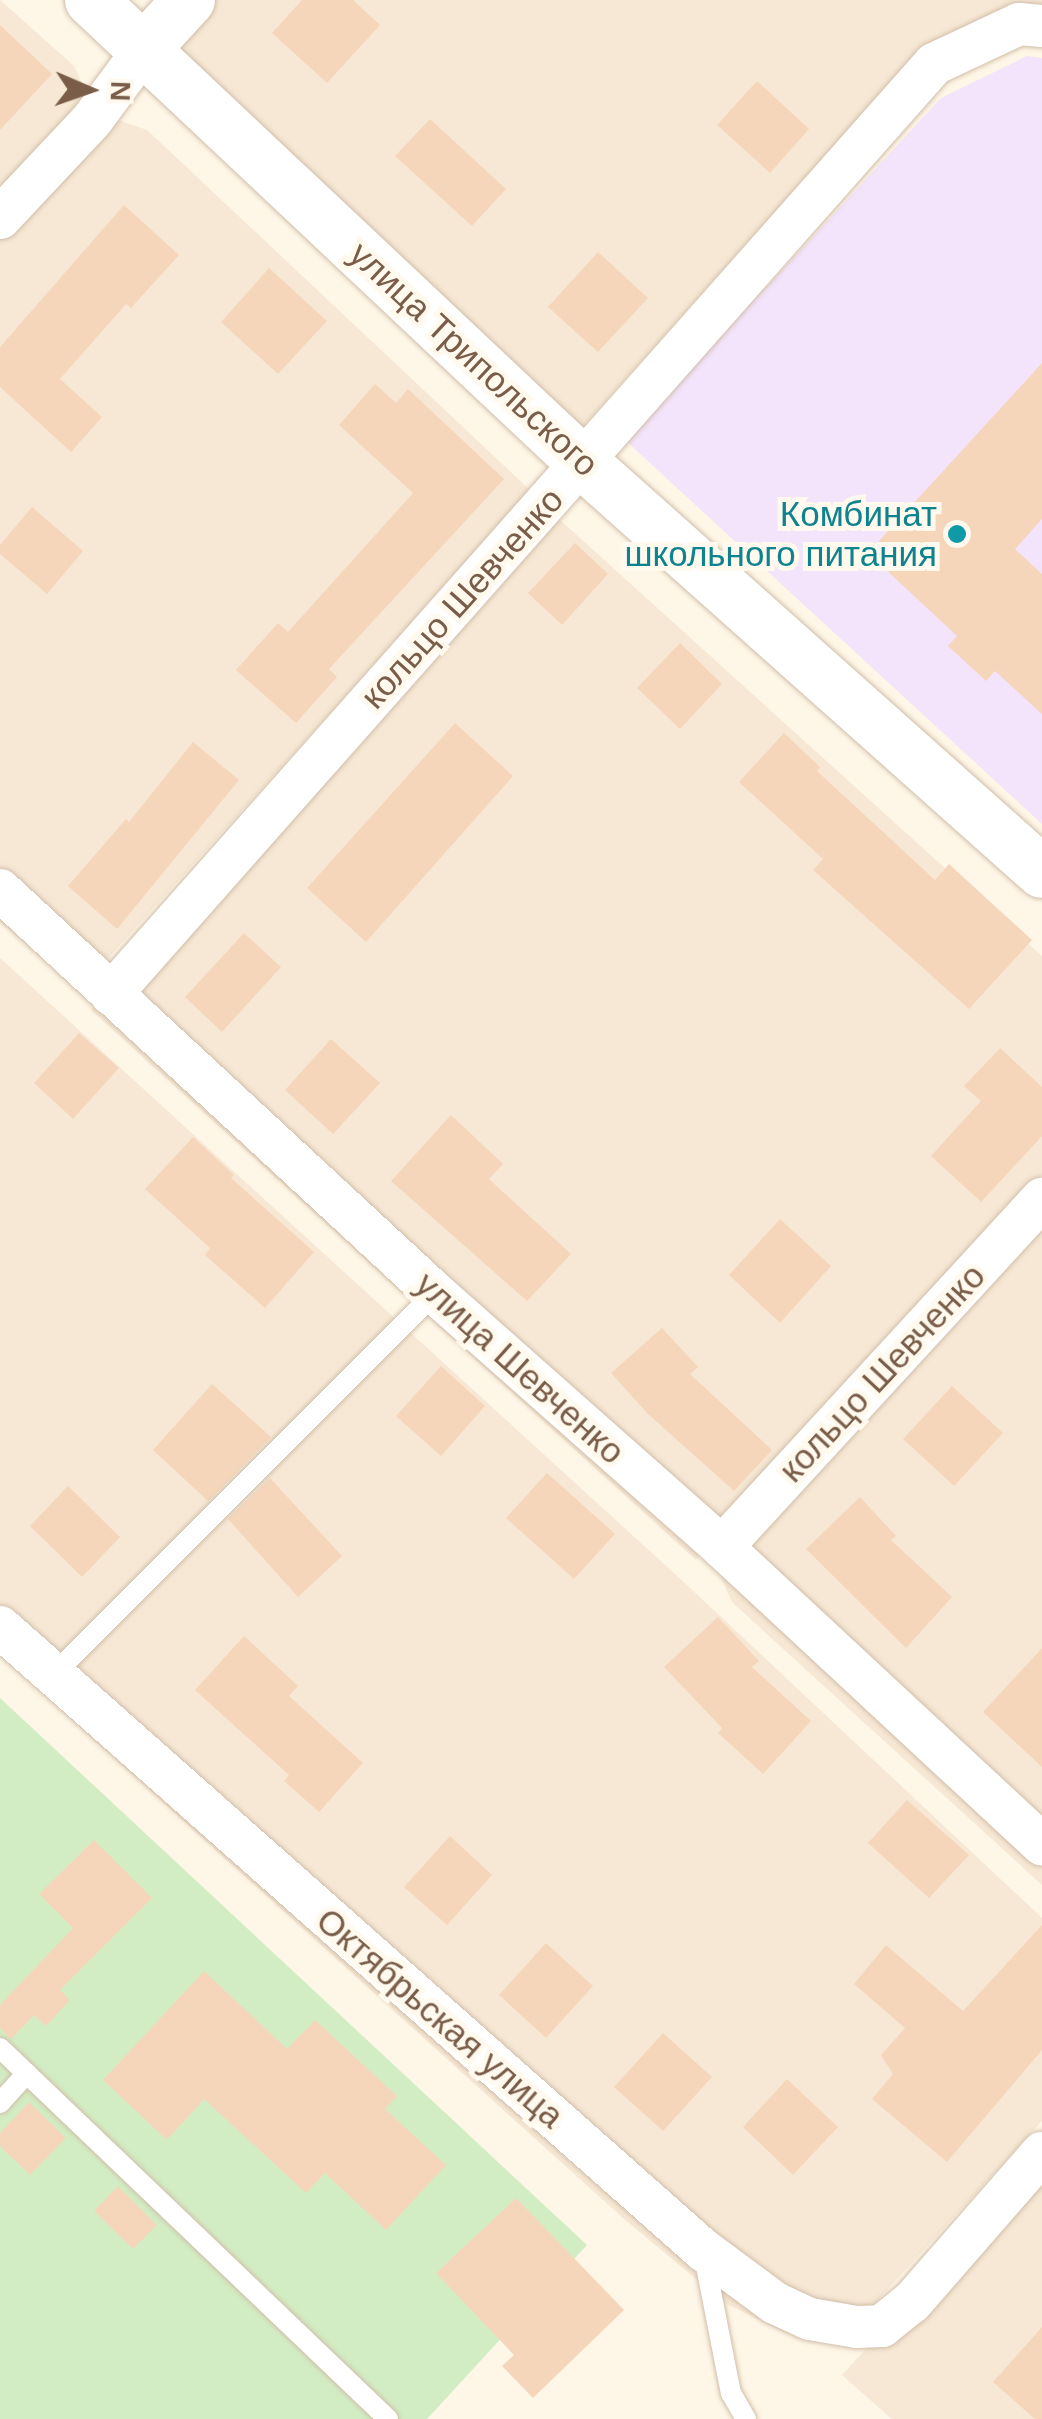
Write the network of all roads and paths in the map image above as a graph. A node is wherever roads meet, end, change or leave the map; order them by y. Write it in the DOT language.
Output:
graph roads {
  1 [pos="91,0"];
  2 [pos="189,0"];
  3 [pos="1042,26"];
  4 [pos="145,48"];
  5 [pos="0,218"];
  6 [pos="582,462"];
  7 [pos="1042,872"];
  8 [pos="0,890"];
  9 [pos="112,994"];
  10 [pos="1042,1199"];
  11 [pos="435,1293"];
  12 [pos="722,1548"];
  13 [pos="0,1628"];
  14 [pos="52,1676"];
  15 [pos="1042,1844"];
  16 [pos="0,2048"];
  17 [pos="27,2074"];
  18 [pos="0,2102"];
  19 [pos="1042,2153"];
  20 [pos="702,2249"];
  21 [pos="388,2419"];
  22 [pos="746,2419"];
  1 -- 4 [label="street, улица Трипольского"];
  2 -- 4 [label="street"];
  3 -- 6 [label="street, кольцо Шевченко"];
  4 -- 5 [label="street"];
  4 -- 6 [label="street, улица Трипольского"];
  6 -- 7 [label="street, улица Трипольского"];
  6 -- 9 [label="street, кольцо Шевченко"];
  8 -- 9 [label="street, улица Шевченко"];
  9 -- 11 [label="street, улица Шевченко"];
  10 -- 12 [label="street, кольцо Шевченко"];
  11 -- 12 [label="street, улица Шевченко"];
  11 -- 14 [label="lane"];
  12 -- 15 [label="street, улица Шевченко"];
  13 -- 14 [label="street, Октябрьская улица"];
  14 -- 20 [label="street, Октябрьская улица"];
  16 -- 17 [label="lane"];
  17 -- 18 [label="lane"];
  17 -- 21 [label="lane"];
  19 -- 20 [label="street, Октябрьская улица"];
  20 -- 22 [label="lane"];
}
